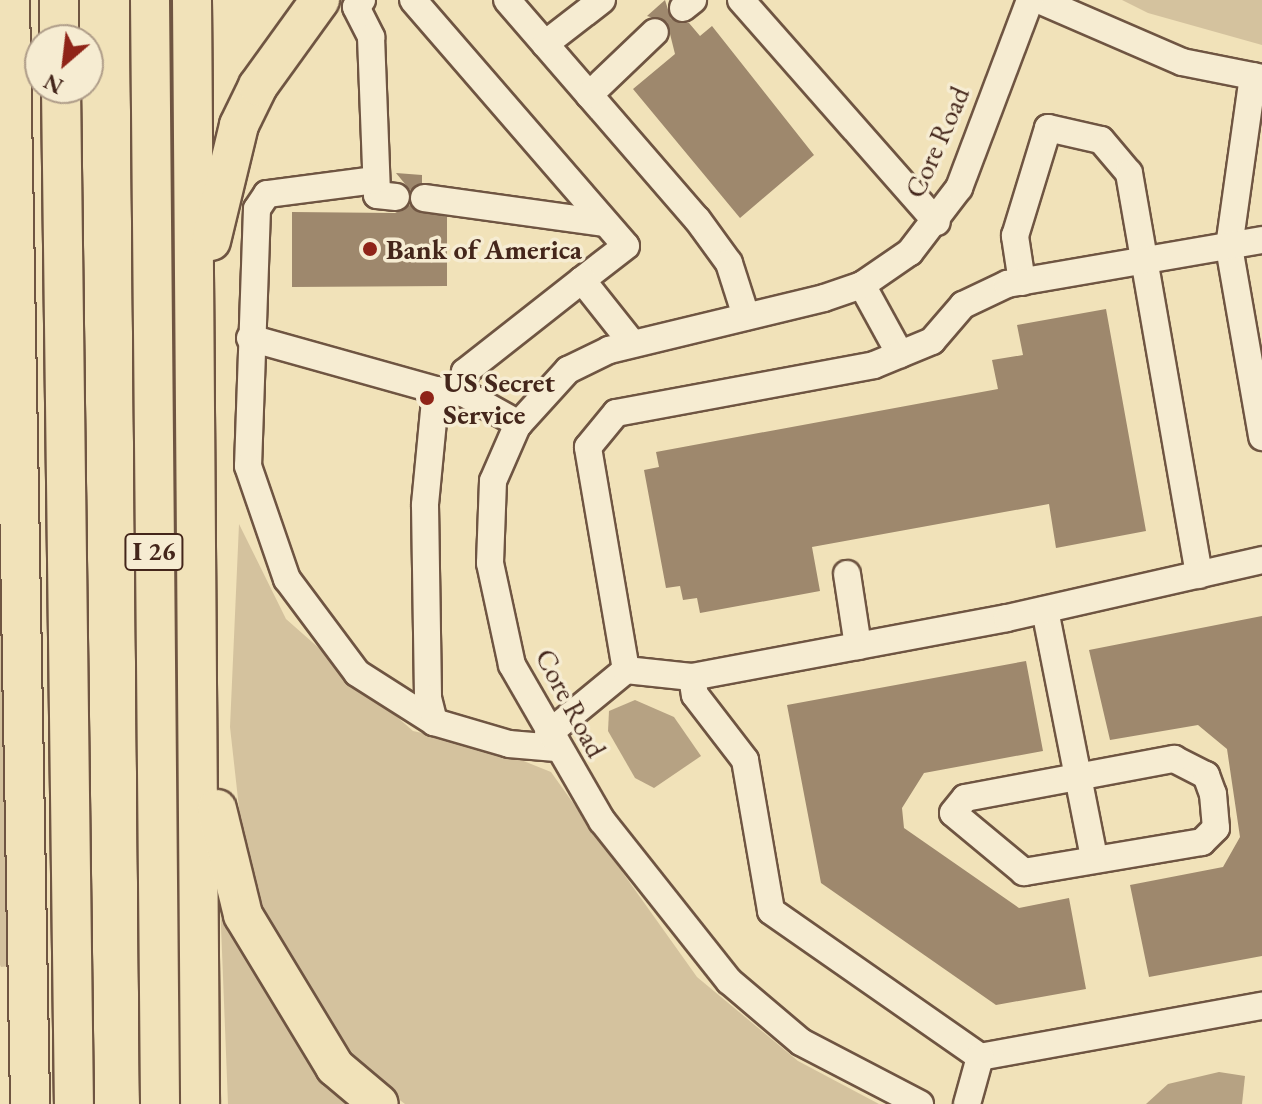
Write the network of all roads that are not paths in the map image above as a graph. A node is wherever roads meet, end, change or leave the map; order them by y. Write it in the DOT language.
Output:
graph roads {
  1 [pos="10,0"];
  2 [pos="59,0"];
  3 [pos="150,0"];
  4 [pos="192,0"];
  5 [pos="320,0"];
  6 [pos="362,0"];
  7 [pos="413,0"];
  8 [pos="507,0"];
  9 [pos="602,0"];
  10 [pos="741,0"];
  11 [pos="1030,0"];
  12 [pos="1039,0"];
  13 [pos="59,24"];
  14 [pos="655,32"];
  15 [pos="545,44"];
  16 [pos="1257,77"];
  17 [pos="589,95"];
  18 [pos="61,104"];
  19 [pos="375,180"];
  20 [pos="396,197"];
  21 [pos="424,198"];
  22 [pos="14,219"];
  23 [pos="937,222"];
  24 [pos="605,223"];
  25 [pos="1262,240"];
  26 [pos="1229,247"];
  27 [pos="1143,261"];
  28 [pos="582,280"];
  29 [pos="1022,282"];
  30 [pos="862,285"];
  31 [pos="746,316"];
  32 [pos="250,338"];
  33 [pos="632,343"];
  34 [pos="900,354"];
  35 [pos="436,390"];
  36 [pos="463,393"];
  37 [pos="519,424"];
  38 [pos="197,432"];
  39 [pos="1262,437"];
  40 [pos="0,451"];
  41 [pos="1262,560"];
  42 [pos="847,574"];
  43 [pos="1199,575"];
  44 [pos="1045,610"];
  45 [pos="199,631"];
  46 [pos="858,646"];
  47 [pos="626,670"];
  48 [pos="692,677"];
  49 [pos="434,722"];
  50 [pos="552,741"];
  51 [pos="1077,774"];
  52 [pos="1094,857"];
  53 [pos="0,995"];
  54 [pos="1262,1006"];
  55 [pos="980,1057"];
  56 [pos="17,1104"];
  57 [pos="30,1104"];
  58 [pos="74,1104"];
  59 [pos="160,1104"];
  60 [pos="200,1104"];
  61 [pos="379,1104"];
  62 [pos="920,1104"];
  63 [pos="967,1104"];
  1 -- 22 [label="highway"];
  2 -- 13 [label="highway"];
  3 -- 59 [label="highway, I 26"];
  4 -- 38 [label="highway"];
  5 -- 38 [label="highway"];
  6 -- 19 [label="street"];
  7 -- 24 [label="street"];
  8 -- 15 [label="street"];
  9 -- 15 [label="street"];
  10 -- 23 [label="street"];
  11 -- 23 [label="street, Core Road"];
  12 -- 16 [label="street"];
  14 -- 17 [label="street"];
  15 -- 17 [label="street"];
  16 -- 26 [label="street"];
  17 -- 31 [label="street"];
  18 -- 58 [label="highway"];
  19 -- 20 [label="street"];
  19 -- 32 [label="street"];
  21 -- 24 [label="street"];
  22 -- 40 [label="highway"];
  22 -- 57 [label="highway"];
  23 -- 30 [label="street, Core Road"];
  24 -- 28 [label="street"];
  25 -- 26 [label="street"];
  26 -- 27 [label="street"];
  26 -- 39 [label="street"];
  27 -- 29 [label="street"];
  27 -- 29 [label="street"];
  27 -- 43 [label="street"];
  28 -- 33 [label="street"];
  28 -- 36 [label="street"];
  29 -- 34 [label="street"];
  30 -- 31 [label="street, Core Road"];
  30 -- 34 [label="street"];
  31 -- 33 [label="street, Core Road"];
  32 -- 35 [label="street"];
  32 -- 49 [label="street"];
  33 -- 37 [label="street, Core Road"];
  34 -- 47 [label="street"];
  35 -- 36 [label="street"];
  35 -- 49 [label="street"];
  36 -- 37 [label="street"];
  37 -- 50 [label="street, Core Road"];
  38 -- 45 [label="highway"];
  41 -- 43 [label="street"];
  42 -- 46 [label="street"];
  43 -- 44 [label="street"];
  44 -- 46 [label="street"];
  44 -- 51 [label="street"];
  45 -- 60 [label="highway"];
  45 -- 61 [label="highway"];
  46 -- 48 [label="street"];
  47 -- 48 [label="street"];
  47 -- 50 [label="street"];
  48 -- 55 [label="street"];
  49 -- 50 [label="street"];
  50 -- 62 [label="street, Core Road"];
  51 -- 52 [label="street"];
  51 -- 52 [label="street"];
  51 -- 52 [label="street"];
  53 -- 56 [label="highway"];
  54 -- 55 [label="street"];
  55 -- 63 [label="street"];
}
